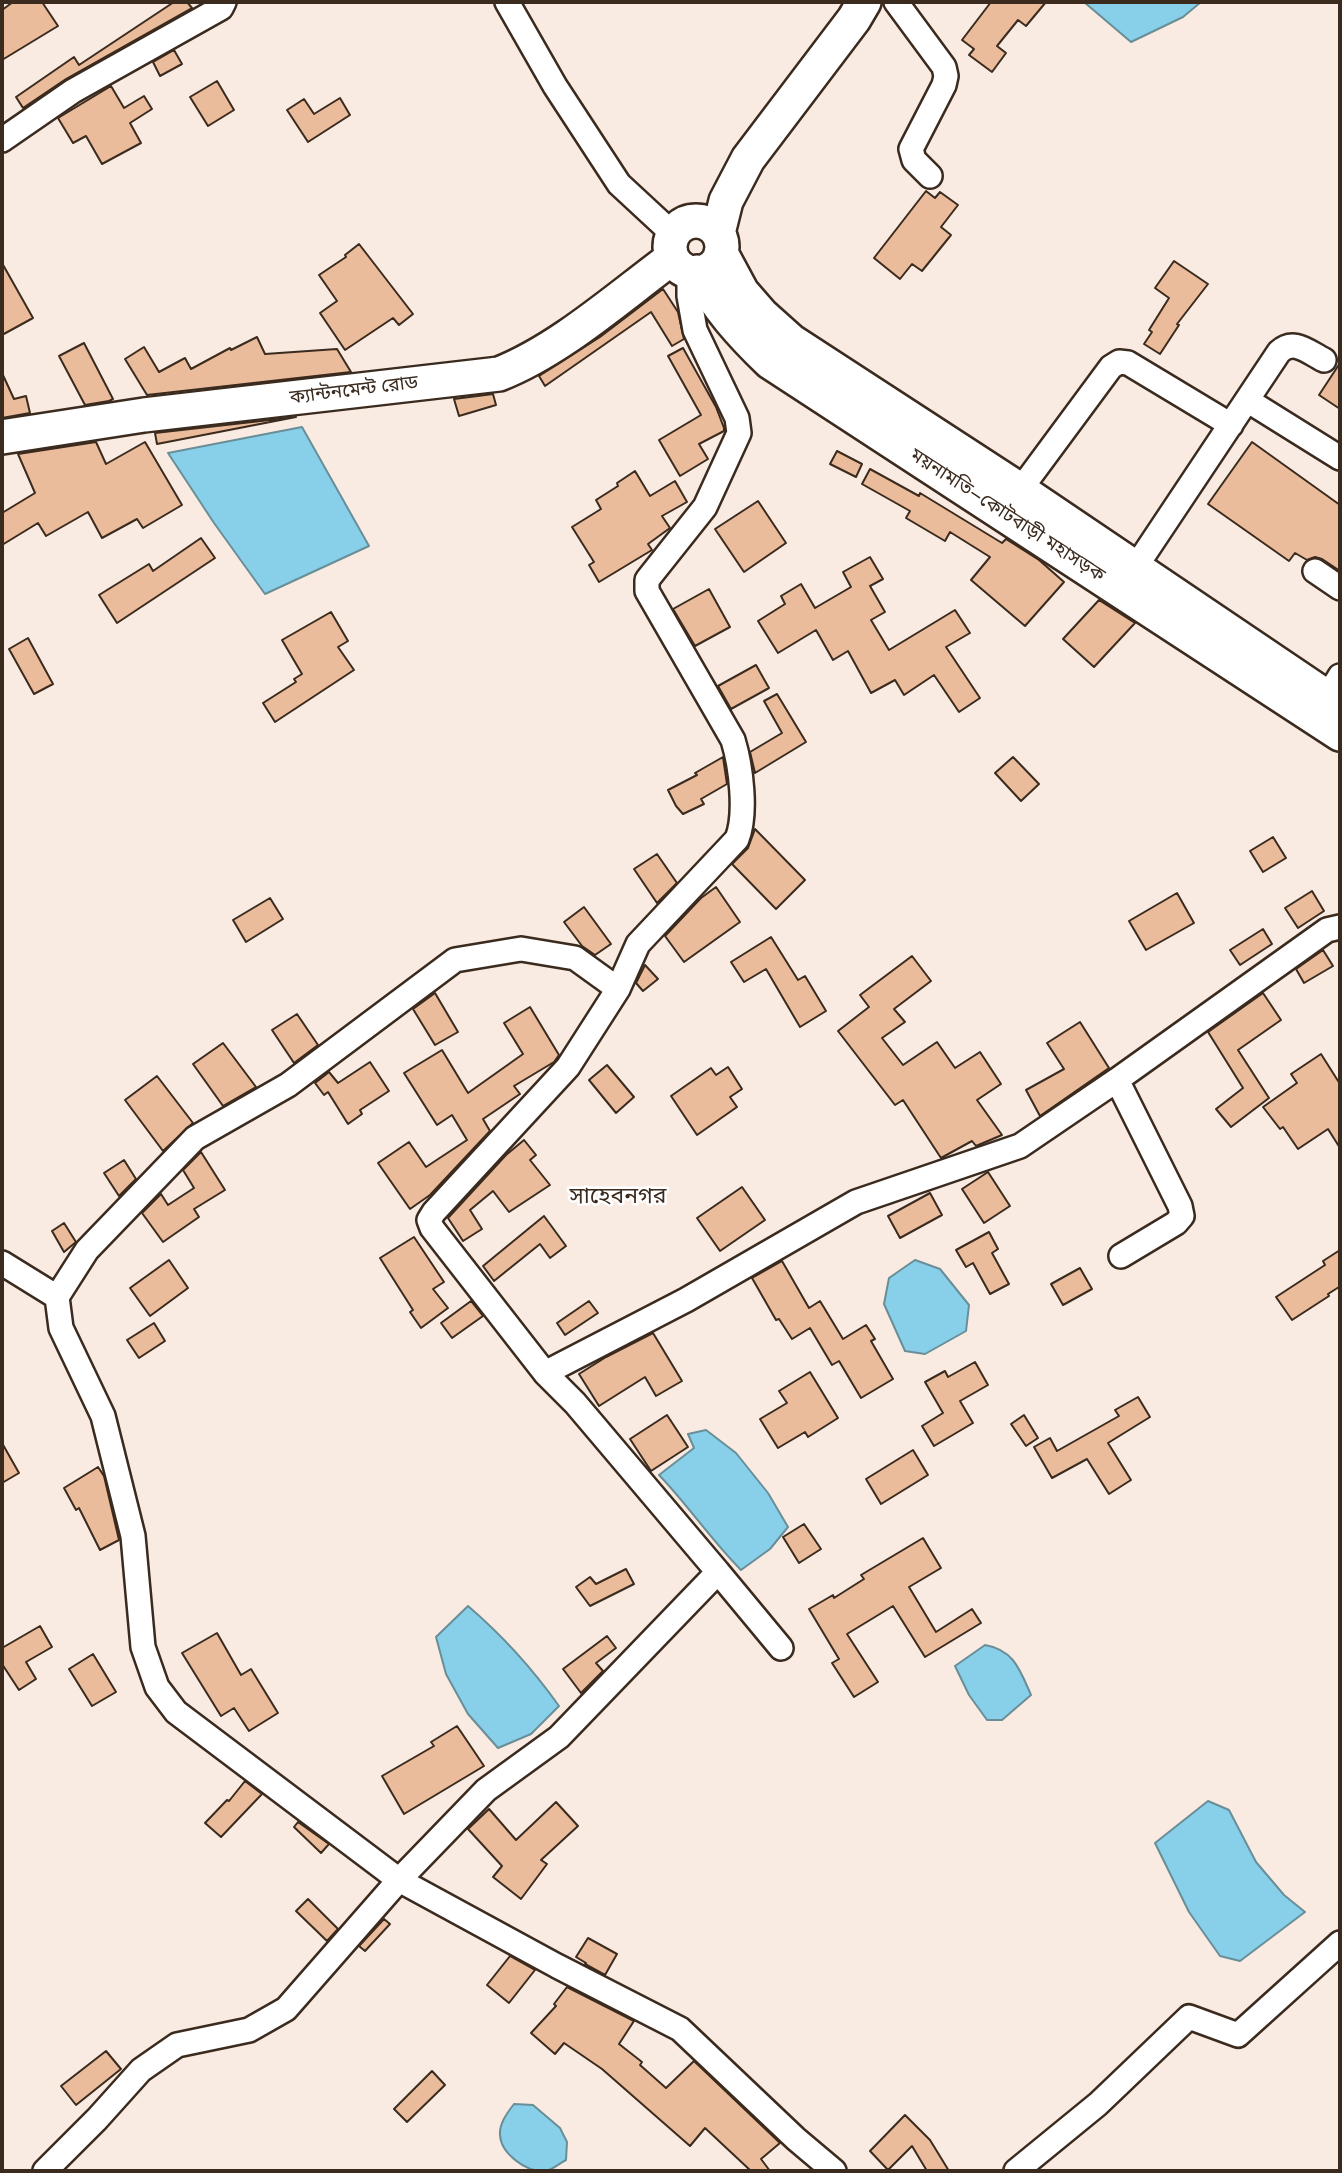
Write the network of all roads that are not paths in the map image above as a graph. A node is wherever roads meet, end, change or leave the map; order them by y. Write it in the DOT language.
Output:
graph roads {
  1 [pos="224,2"];
  2 [pos="507,2"];
  3 [pos="840,2"];
  4 [pos="864,2"];
  5 [pos="896,2"];
  6 [pos="2,140"];
  7 [pos="930,176"];
  8 [pos="696,249"];
  9 [pos="1324,360"];
  10 [pos="1247,400"];
  11 [pos="1231,425"];
  12 [pos="2,437"];
  13 [pos="1340,458"];
  14 [pos="1020,490"];
  15 [pos="1135,568"];
  16 [pos="1315,571"];
  17 [pos="1340,588"];
  18 [pos="1333,706"];
  19 [pos="1340,927"];
  20 [pos="618,989"];
  21 [pos="1117,1080"];
  22 [pos="1121,1256"];
  23 [pos="2,1263"];
  24 [pos="57,1297"];
  25 [pos="545,1373"];
  26 [pos="718,1572"];
  27 [pos="781,1648"];
  28 [pos="399,1880"];
  29 [pos="1340,1943"];
  30 [pos="45,2171"];
  31 [pos="834,2171"];
  32 [pos="1016,2171"];
  1 -- 6 [label="street"];
  2 -- 8 [label="street"];
  3 -- 8 [label="main road"];
  4 -- 8 [label="main road"];
  5 -- 7 [label="street"];
  8 -- 12 [label="main road, ক্যান্টনমেন্ট রোড"];
  8 -- 14 [label="main road, ময়নামতি–কোটবাড়ী মহাসড়ক"];
  8 -- 18 [label="main road, ময়নামতি–কোটবাড়ী মহাসড়ক"];
  8 -- 20 [label="street"];
  9 -- 10 [label="street"];
  10 -- 11 [label="street"];
  10 -- 13 [label="street"];
  11 -- 14 [label="street"];
  11 -- 15 [label="street"];
  14 -- 15 [label="main road, ময়নামতি–কোটবাড়ী মহাসড়ক"];
  15 -- 18 [label="main road, ময়নামতি–কোটবাড়ী মহাসড়ক"];
  16 -- 17 [label="street"];
  19 -- 21 [label="street"];
  20 -- 24 [label="street"];
  20 -- 25 [label="street"];
  21 -- 22 [label="street"];
  21 -- 25 [label="street"];
  23 -- 24 [label="street"];
  24 -- 28 [label="street"];
  25 -- 26 [label="street"];
  26 -- 27 [label="street"];
  26 -- 28 [label="street"];
  28 -- 30 [label="street"];
  28 -- 31 [label="street"];
  29 -- 32 [label="street"];
}
